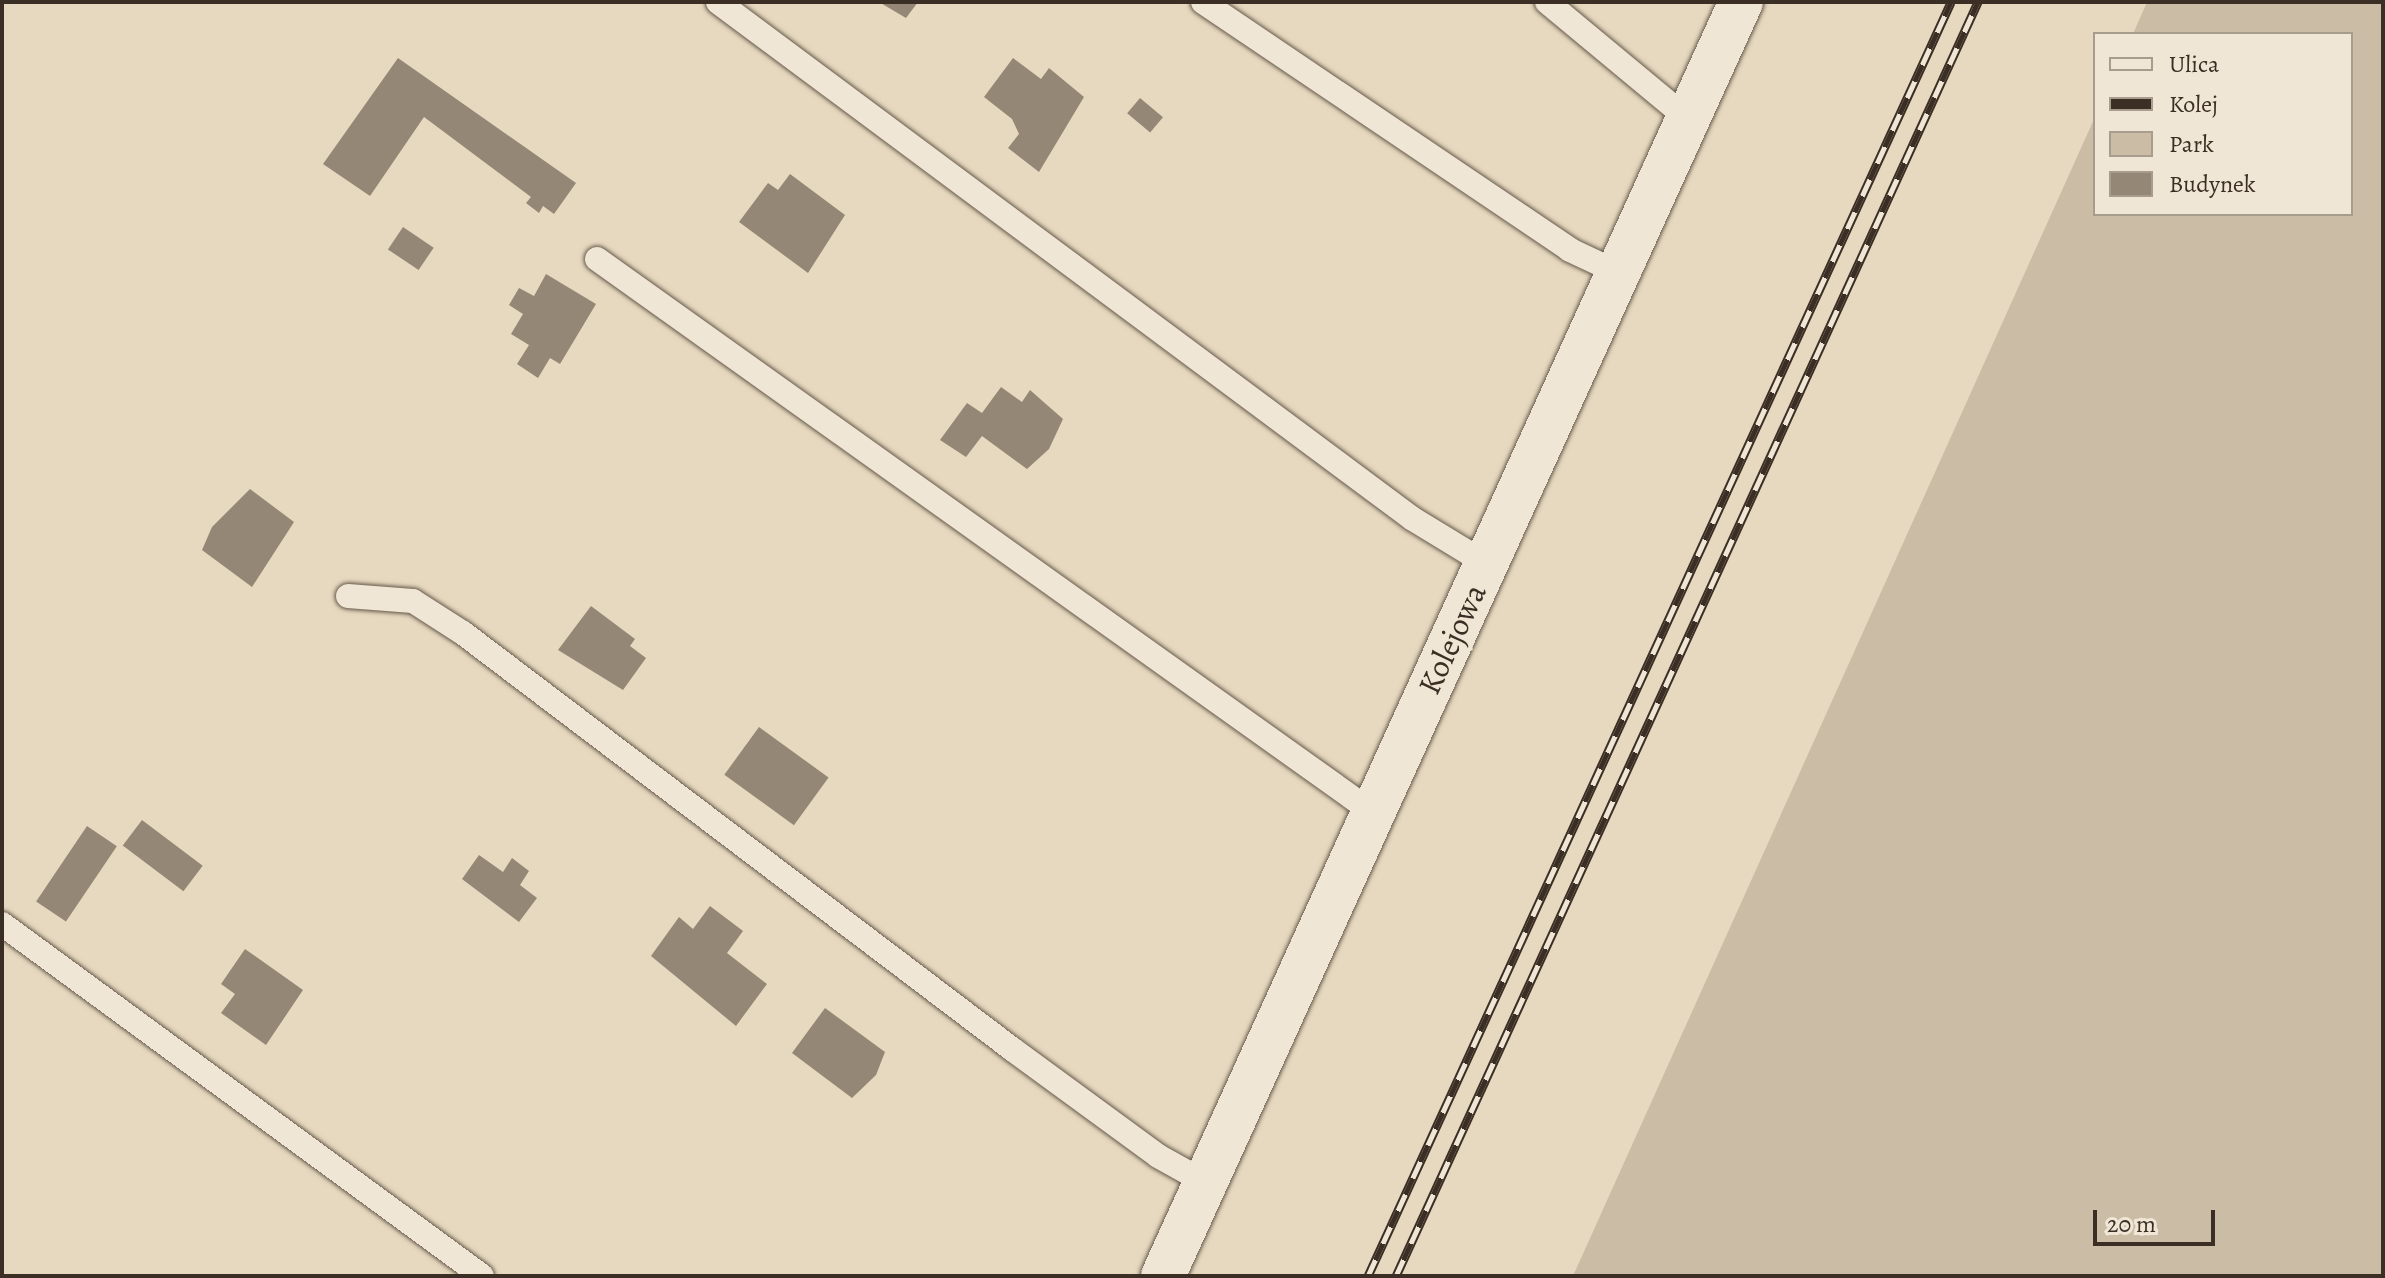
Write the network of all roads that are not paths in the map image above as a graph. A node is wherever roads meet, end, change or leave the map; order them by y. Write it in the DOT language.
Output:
graph roads {
  1 [pos="718,2"];
  2 [pos="1203,2"];
  3 [pos="1547,2"];
  4 [pos="1741,2"];
  5 [pos="1689,120"];
  6 [pos="597,259"];
  7 [pos="1619,273"];
  8 [pos="1487,564"];
  9 [pos="348,596"];
  10 [pos="1371,811"];
  11 [pos="2,924"];
  12 [pos="1205,1182"];
  13 [pos="482,1276"];
  14 [pos="1163,1276"];
  1 -- 8 [label="lane"];
  2 -- 7 [label="lane"];
  3 -- 5 [label="lane"];
  4 -- 5 [label="street, Kolejowa"];
  5 -- 7 [label="street, Kolejowa"];
  6 -- 10 [label="lane"];
  7 -- 8 [label="street, Kolejowa"];
  8 -- 10 [label="street, Kolejowa"];
  9 -- 12 [label="lane"];
  10 -- 12 [label="street, Kolejowa"];
  11 -- 13 [label="lane"];
  12 -- 14 [label="street, Kolejowa"];
}
